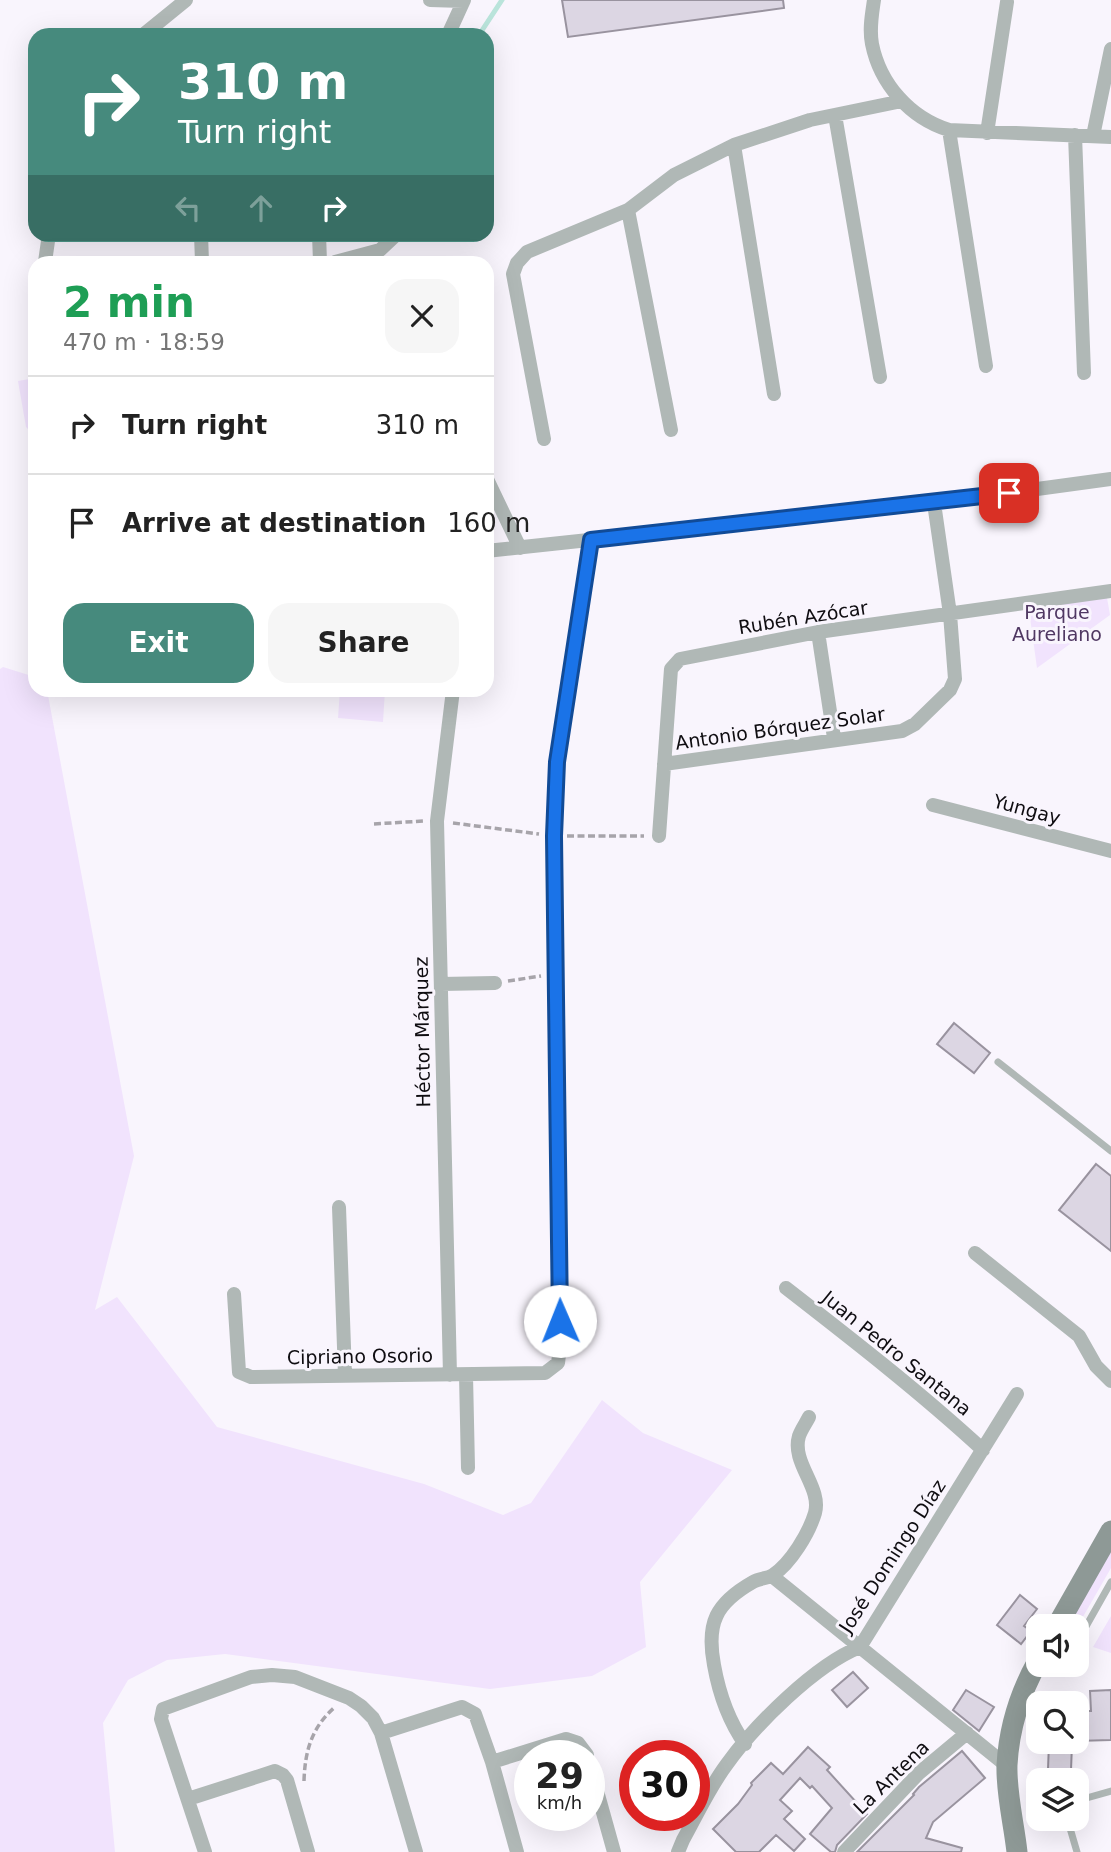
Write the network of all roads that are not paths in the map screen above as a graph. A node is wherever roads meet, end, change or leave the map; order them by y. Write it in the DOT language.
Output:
graph roads {
  1 [pos="186,0"];
  2 [pos="430,0"];
  3 [pos="464,1"];
  4 [pos="1007,2"];
  5 [pos="874,5"];
  6 [pos="152,28"];
  7 [pos="451,28"];
  8 [pos="1111,49"];
  9 [pos="902,101"];
  10 [pos="835,115"];
  11 [pos="949,130"];
  12 [pos="986,133"];
  13 [pos="1075,135"];
  14 [pos="1093,136"];
  15 [pos="1111,137"];
  16 [pos="734,145"];
  17 [pos="628,210"];
  18 [pos="388,242"];
  19 [pos="358,256"];
  20 [pos="986,366"];
  21 [pos="1084,373"];
  22 [pos="880,377"];
  23 [pos="774,394"];
  24 [pos="671,430"];
  25 [pos="544,439"];
  26 [pos="1111,479"];
  27 [pos="494,494"];
  28 [pos="934,503"];
  29 [pos="591,540"];
  30 [pos="520,548"];
  31 [pos="494,550"];
  32 [pos="1111,591"];
  33 [pos="950,614"];
  34 [pos="818,632"];
  35 [pos="452,697"];
  36 [pos="834,738"];
  37 [pos="664,764"];
  38 [pos="933,805"];
  39 [pos="659,836"];
  40 [pos="1111,851"];
  41 [pos="495,983"];
  42 [pos="440,984"];
  43 [pos="998,1062"];
  44 [pos="1111,1151"];
  45 [pos="340,1207"];
  46 [pos="975,1253"];
  47 [pos="786,1288"];
  48 [pos="234,1294"];
  49 [pos="450,1375"];
  50 [pos="466,1375"];
  51 [pos="345,1376"];
  52 [pos="1111,1381"];
  53 [pos="1017,1394"];
  54 [pos="809,1417"];
  55 [pos="983,1450"];
  56 [pos="468,1468"];
  57 [pos="1111,1531"];
  58 [pos="772,1576"];
  59 [pos="1111,1582"];
  60 [pos="1064,1614"];
  61 [pos="1089,1621"];
  62 [pos="860,1647"];
  63 [pos="1030,1677"];
  64 [pos="381,1733"];
  65 [pos="967,1733"];
  66 [pos="745,1744"];
  67 [pos="514,1755"];
  68 [pos="492,1762"];
  69 [pos="1007,1766"];
  70 [pos="1111,1791"];
  71 [pos="1089,1797"];
  72 [pos="188,1799"];
  73 [pos="605,1820"];
  74 [pos="1071,1831"];
  75 [pos="205,1852"];
  76 [pos="307,1852"];
  77 [pos="416,1852"];
  78 [pos="517,1852"];
  79 [pos="614,1852"];
  80 [pos="678,1852"];
  81 [pos="844,1852"];
  82 [pos="1017,1852"];
  83 [pos="1077,1852"];
  1 -- 6 [label="street"];
  2 -- 3 [label="street"];
  3 -- 7 [label="street"];
  4 -- 12 [label="street"];
  5 -- 9 [label="street"];
  8 -- 14 [label="street"];
  9 -- 10 [label="street"];
  9 -- 11 [label="street"];
  10 -- 16 [label="street"];
  10 -- 22 [label="street"];
  11 -- 12 [label="street"];
  11 -- 20 [label="street"];
  12 -- 13 [label="street"];
  13 -- 14 [label="street"];
  13 -- 21 [label="street"];
  14 -- 15 [label="street"];
  16 -- 17 [label="street"];
  16 -- 23 [label="street"];
  17 -- 24 [label="street"];
  17 -- 25 [label="street"];
  18 -- 19 [label="street"];
  26 -- 28 [label="street"];
  27 -- 30 [label="street"];
  28 -- 29 [label="street"];
  28 -- 33 [label="street, Antonio Bórquez Solar"];
  29 -- 30 [label="street"];
  29 -- 50 [label="street, Cipriano Osorio"];
  30 -- 31 [label="street"];
  32 -- 33 [label="street, Rubén Azócar"];
  33 -- 34 [label="street, Rubén Azócar"];
  33 -- 36 [label="street, Antonio Bórquez Solar"];
  34 -- 36 [label="street"];
  34 -- 37 [label="street, Rubén Azócar"];
  35 -- 42 [label="street, Héctor Márquez"];
  36 -- 37 [label="street, Antonio Bórquez Solar"];
  37 -- 39 [label="street, Rubén Azócar"];
  38 -- 40 [label="street, Yungay"];
  41 -- 42 [label="street"];
  42 -- 49 [label="street, Héctor Márquez"];
  43 -- 44 [label="lane"];
  45 -- 51 [label="street"];
  46 -- 52 [label="street"];
  47 -- 55 [label="street, Juan Pedro Santana"];
  48 -- 51 [label="street, Cipriano Osorio"];
  49 -- 50 [label="street, Cipriano Osorio"];
  49 -- 51 [label="street, Cipriano Osorio"];
  50 -- 56 [label="street"];
  53 -- 55 [label="street, José Domingo Díaz"];
  54 -- 58 [label="street"];
  55 -- 62 [label="street, José Domingo Díaz"];
  57 -- 60 [label="street"];
  58 -- 62 [label="street"];
  58 -- 66 [label="street"];
  59 -- 61 [label="lane"];
  62 -- 65 [label="street"];
  62 -- 66 [label="street, José Domingo Díaz"];
  63 -- 69 [label="street"];
  64 -- 68 [label="street"];
  64 -- 72 [label="street"];
  64 -- 77 [label="street"];
  65 -- 69 [label="street"];
  65 -- 81 [label="street, La Antena"];
  66 -- 80 [label="street, José Domingo Díaz"];
  67 -- 68 [label="street"];
  68 -- 78 [label="street"];
  69 -- 82 [label="street"];
  70 -- 71 [label="lane"];
  72 -- 75 [label="street"];
  72 -- 76 [label="street"];
  73 -- 79 [label="street"];
  74 -- 83 [label="lane"];
}
